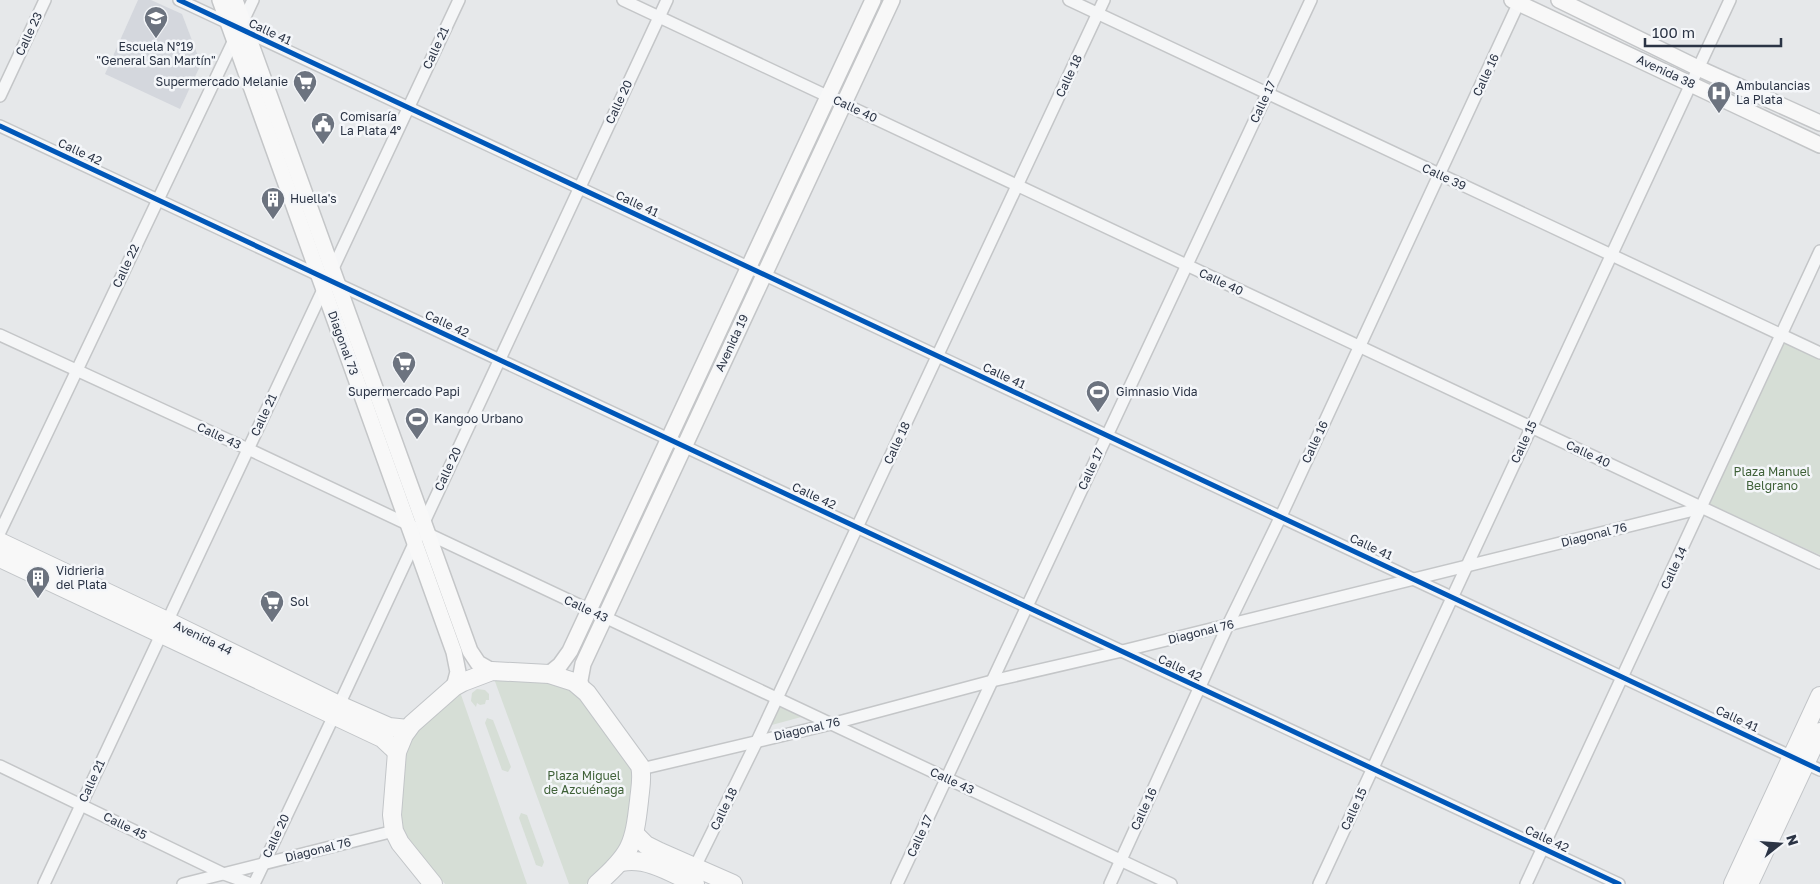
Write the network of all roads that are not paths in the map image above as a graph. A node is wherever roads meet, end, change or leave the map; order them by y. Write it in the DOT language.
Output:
graph roads {
  1 [pos="45,0"];
  2 [pos="179,0"];
  3 [pos="220,0"];
  4 [pos="235,0"];
  5 [pos="253,0"];
  6 [pos="459,0"];
  7 [pos="623,0"];
  8 [pos="667,0"];
  9 [pos="873,0"];
  10 [pos="892,0"];
  11 [pos="1069,0"];
  12 [pos="1093,0"];
  13 [pos="1104,0"];
  14 [pos="1311,0"];
  15 [pos="1559,0"];
  16 [pos="1730,0"];
  17 [pos="1517,1"];
  18 [pos="1098,14"];
  19 [pos="659,17"];
  20 [pos="238,29"];
  21 [pos="1698,68"];
  22 [pos="1691,84"];
  23 [pos="1267,93"];
  24 [pos="0,96"];
  25 [pos="828,97"];
  26 [pos="844,104"];
  27 [pos="408,108"];
  28 [pos="1820,123"];
  29 [pos="0,126"];
  30 [pos="1820,145"];
  31 [pos="1440,174"];
  32 [pos="1017,186"];
  33 [pos="580,188"];
  34 [pos="157,199"];
  35 [pos="1820,251"];
  36 [pos="1611,255"];
  37 [pos="1187,265"];
  38 [pos="749,267"];
  39 [pos="764,274"];
  40 [pos="328,279"];
  41 [pos="0,335"];
  42 [pos="1781,335"];
  43 [pos="1359,347"];
  44 [pos="1820,353"];
  45 [pos="938,356"];
  46 [pos="500,360"];
  47 [pos="76,370"];
  48 [pos="1531,427"];
  49 [pos="1107,435"];
  50 [pos="669,439"];
  51 [pos="684,446"];
  52 [pos="248,449"];
  53 [pos="1702,508"];
  54 [pos="1280,516"];
  55 [pos="857,527"];
  56 [pos="419,531"];
  57 [pos="0,532"];
  58 [pos="0,542"];
  59 [pos="0,558"];
  60 [pos="1820,563"];
  61 [pos="1466,566"];
  62 [pos="1413,578"];
  63 [pos="1452,597"];
  64 [pos="1027,607"];
  65 [pos="589,610"];
  66 [pos="605,618"];
  67 [pos="1228,625"];
  68 [pos="164,627"];
  69 [pos="1122,651"];
  70 [pos="492,671"];
  71 [pos="549,674"];
  72 [pos="1622,676"];
  73 [pos="992,681"];
  74 [pos="454,687"];
  75 [pos="582,687"];
  76 [pos="1201,688"];
  77 [pos="1820,696"];
  78 [pos="777,698"];
  79 [pos="336,710"];
  80 [pos="831,724"];
  81 [pos="408,729"];
  82 [pos="1820,732"];
  83 [pos="757,741"];
  84 [pos="397,752"];
  85 [pos="1806,763"];
  86 [pos="0,766"];
  87 [pos="641,769"];
  88 [pos="1373,769"];
  89 [pos="947,779"];
  90 [pos="81,804"];
  91 [pos="394,831"];
  92 [pos="635,834"];
  93 [pos="1542,848"];
  94 [pos="1120,860"];
  95 [pos="622,862"];
  96 [pos="263,864"];
  97 [pos="224,874"];
  98 [pos="692,879"];
  99 [pos="44,884"];
  100 [pos="184,884"];
  101 [pos="252,884"];
  102 [pos="433,884"];
  103 [pos="597,884"];
  104 [pos="733,884"];
  105 [pos="897,884"];
  106 [pos="1110,884"];
  107 [pos="1171,884"];
  108 [pos="1319,884"];
  109 [pos="1526,884"];
  110 [pos="1619,884"];
  111 [pos="1733,884"];
  112 [pos="1749,884"];
  1 -- 24 [label="street, Calle 23"];
  2 -- 20 [label="street, Calle 41"];
  3 -- 20 [label="main road, Diagonal 73"];
  4 -- 20 [label="main road, Diagonal 73"];
  5 -- 20 [label="street, Calle 22"];
  6 -- 27 [label="street, Calle 21"];
  7 -- 19 [label="street, Calle 40"];
  8 -- 19 [label="street, Calle 20"];
  9 -- 25 [label="main road, Avenida 19"];
  10 -- 26 [label="main road, Avenida 19"];
  11 -- 18 [label="street, Calle 39"];
  12 -- 18 [label="street"];
  13 -- 18 [label="street, Calle 18"];
  14 -- 23 [label="street, Calle 17"];
  15 -- 21 [label="main road, Avenida 38"];
  16 -- 21 [label="street, Calle 15"];
  17 -- 22 [label="main road, Avenida 38"];
  17 -- 31 [label="street, Calle 16"];
  18 -- 23 [label="street, Calle 39"];
  18 -- 32 [label="street, Calle 18"];
  19 -- 25 [label="street, Calle 40"];
  19 -- 33 [label="street, Calle 20"];
  20 -- 27 [label="street, Calle 41"];
  20 -- 34 [label="street, Calle 22"];
  20 -- 40 [label="main road, Diagonal 73"];
  21 -- 22 [label="street, Calle 15"];
  21 -- 28 [label="main road, Avenida 38"];
  22 -- 30 [label="main road, Avenida 38"];
  22 -- 36 [label="street, Calle 15"];
  23 -- 31 [label="street, Calle 39"];
  23 -- 37 [label="street, Calle 17"];
  25 -- 26 [label="street, Calle 40"];
  25 -- 38 [label="main road, Avenida 19"];
  26 -- 32 [label="street, Calle 40"];
  26 -- 39 [label="main road, Avenida 19"];
  27 -- 33 [label="street, Calle 41"];
  27 -- 40 [label="street, Calle 21"];
  29 -- 34 [label="street, Calle 42"];
  31 -- 36 [label="street, Calle 39"];
  31 -- 43 [label="street, Calle 16"];
  32 -- 37 [label="street, Calle 40"];
  32 -- 45 [label="street, Calle 18"];
  33 -- 38 [label="street, Calle 41"];
  33 -- 46 [label="street, Calle 20"];
  34 -- 40 [label="street, Calle 42"];
  34 -- 47 [label="street, Calle 22"];
  35 -- 42 [label="street, Calle 14"];
  36 -- 42 [label="street, Calle 39"];
  36 -- 48 [label="street, Calle 15"];
  37 -- 43 [label="street, Calle 40"];
  37 -- 49 [label="street, Calle 17"];
  38 -- 39 [label="street, Calle 41"];
  38 -- 50 [label="main road, Avenida 19"];
  39 -- 45 [label="street, Calle 41"];
  39 -- 51 [label="main road, Avenida 19"];
  40 -- 46 [label="street, Calle 42"];
  40 -- 52 [label="street, Calle 21"];
  40 -- 56 [label="main road, Diagonal 73"];
  41 -- 47 [label="street, Calle 43"];
  42 -- 44 [label="street, Calle 39"];
  42 -- 53 [label="street, Calle 14"];
  43 -- 48 [label="street, Calle 40"];
  43 -- 54 [label="street, Calle 16"];
  45 -- 49 [label="street, Calle 41"];
  45 -- 55 [label="street, Calle 18"];
  46 -- 50 [label="street, Calle 42"];
  46 -- 56 [label="street, Calle 20"];
  47 -- 52 [label="street, Calle 43"];
  47 -- 57 [label="street, Calle 22"];
  48 -- 53 [label="street, Calle 40"];
  48 -- 61 [label="street, Calle 15"];
  49 -- 54 [label="street, Calle 41"];
  49 -- 64 [label="street, Calle 17"];
  50 -- 51 [label="street, Calle 42"];
  50 -- 65 [label="main road, Avenida 19"];
  51 -- 55 [label="street, Calle 42"];
  51 -- 66 [label="main road, Avenida 19"];
  52 -- 56 [label="street, Calle 43"];
  52 -- 68 [label="street, Calle 21"];
  53 -- 60 [label="street, Calle 40"];
  53 -- 61 [label="street, Diagonal 76"];
  53 -- 72 [label="street, Calle 14"];
  54 -- 62 [label="street, Calle 41"];
  54 -- 67 [label="street, Calle 16"];
  55 -- 64 [label="street, Calle 42"];
  55 -- 78 [label="street, Calle 18"];
  56 -- 65 [label="street, Calle 43"];
  56 -- 70 [label="main road, Diagonal 73"];
  56 -- 74 [label="main road, Diagonal 73"];
  56 -- 79 [label="street, Calle 20"];
  58 -- 68 [label="main road, Avenida 44"];
  59 -- 68 [label="main road, Avenida 44"];
  61 -- 62 [label="street, Diagonal 76"];
  61 -- 63 [label="street, Calle 15"];
  62 -- 63 [label="street, Calle 41"];
  62 -- 67 [label="street, Diagonal 76"];
  63 -- 72 [label="street, Calle 41"];
  63 -- 88 [label="street, Calle 15"];
  64 -- 69 [label="street, Calle 42"];
  64 -- 73 [label="street, Calle 17"];
  65 -- 66 [label="street, Calle 43"];
  65 -- 71 [label="main road, Avenida 19"];
  66 -- 75 [label="main road, Avenida 19"];
  66 -- 78 [label="street, Calle 43"];
  67 -- 69 [label="street, Diagonal 76"];
  67 -- 76 [label="street, Calle 16"];
  68 -- 79 [label="main road, Avenida 44"];
  68 -- 90 [label="street, Calle 21"];
  69 -- 73 [label="street, Diagonal 76"];
  69 -- 76 [label="street, Calle 42"];
  70 -- 71 [label="main road"];
  70 -- 74 [label="main road"];
  71 -- 75 [label="main road"];
  72 -- 85 [label="street, Calle 41"];
  72 -- 93 [label="street, Calle 14"];
  73 -- 80 [label="street, Diagonal 76"];
  73 -- 89 [label="street, Calle 17"];
  74 -- 81 [label="main road"];
  75 -- 87 [label="main road"];
  76 -- 88 [label="street, Calle 42"];
  76 -- 94 [label="street, Calle 16"];
  77 -- 85 [label="main road"];
  78 -- 80 [label="street, Calle 43"];
  78 -- 83 [label="street, Calle 18"];
  79 -- 81 [label="main road, Avenida 44"];
  79 -- 84 [label="main road, Avenida 44"];
  79 -- 96 [label="street, Calle 20"];
  80 -- 83 [label="street, Diagonal 76"];
  80 -- 89 [label="street, Calle 43"];
  81 -- 84 [label="main road"];
  82 -- 85 [label="main road"];
  83 -- 87 [label="street, Diagonal 76"];
  83 -- 98 [label="street, Calle 18"];
  84 -- 91 [label="main road"];
  85 -- 111 [label="main road"];
  85 -- 112 [label="main road"];
  86 -- 90 [label="street, Calle 45"];
  87 -- 92 [label="main road"];
  88 -- 93 [label="street, Calle 42"];
  88 -- 108 [label="street, Calle 15"];
  89 -- 94 [label="street, Calle 43"];
  89 -- 105 [label="street, Calle 17"];
  90 -- 97 [label="street, Calle 45"];
  90 -- 99 [label="street, Calle 21"];
  91 -- 96 [label="street, Diagonal 76"];
  91 -- 102 [label="main road"];
  92 -- 95 [label="main road"];
  92 -- 98 [label="main road"];
  93 -- 109 [label="street, Calle 14"];
  93 -- 110 [label="street, Calle 42"];
  94 -- 106 [label="street, Calle 16"];
  94 -- 107 [label="street, Calle 43"];
  95 -- 98 [label="main road"];
  95 -- 103 [label="main road"];
  96 -- 97 [label="street, Diagonal 76"];
  96 -- 101 [label="street, Calle 20"];
  97 -- 100 [label="street, Diagonal 76"];
  97 -- 101 [label="street, Calle 45"];
  98 -- 104 [label="main road"];
}
